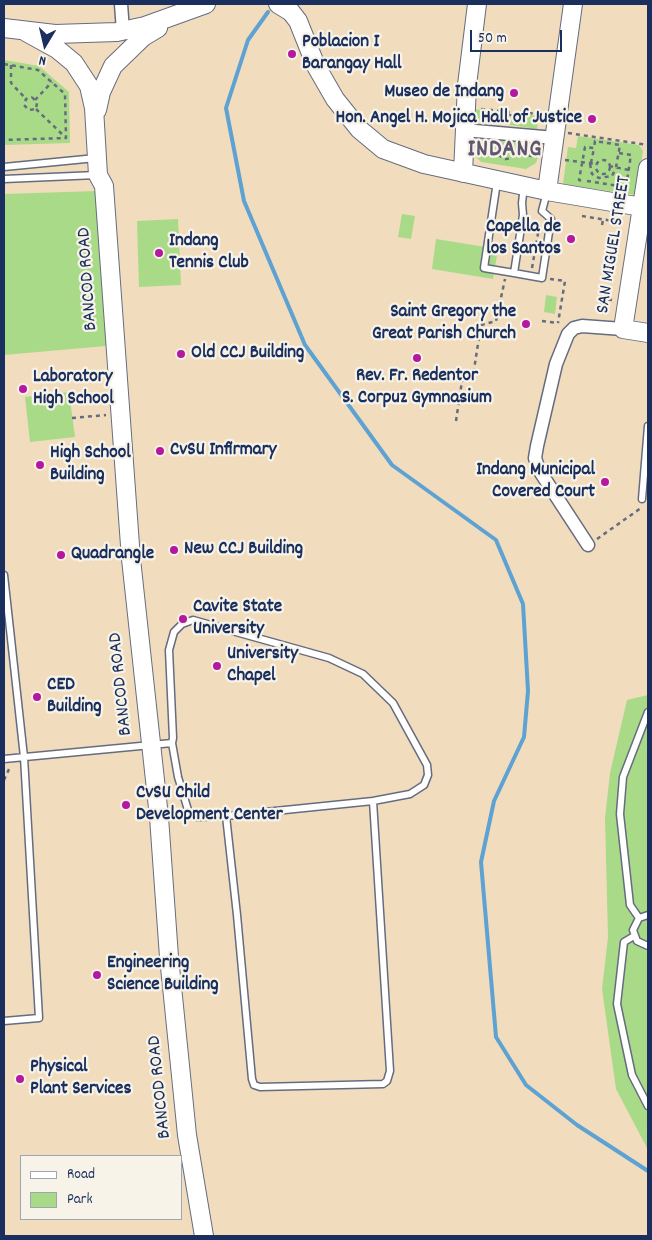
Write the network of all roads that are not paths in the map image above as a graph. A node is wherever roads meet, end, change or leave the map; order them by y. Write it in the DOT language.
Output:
graph roads {
  1 [pos="121,4"];
  2 [pos="206,4"];
  3 [pos="278,4"];
  4 [pos="476,4"];
  5 [pos="573,4"];
  6 [pos="173,17"];
  7 [pos="4,28"];
  8 [pos="123,31"];
  9 [pos="26,32"];
  10 [pos="96,126"];
  11 [pos="464,130"];
  12 [pos="562,136"];
  13 [pos="98,166"];
  14 [pos="4,167"];
  15 [pos="648,168"];
  16 [pos="463,173"];
  17 [pos="648,173"];
  18 [pos="500,174"];
  19 [pos="4,179"];
  20 [pos="524,186"];
  21 [pos="547,191"];
  22 [pos="644,208"];
  23 [pos="514,273"];
  24 [pos="623,329"];
  25 [pos="648,333"];
  26 [pos="648,426"];
  27 [pos="642,499"];
  28 [pos="588,545"];
  29 [pos="4,575"];
  30 [pos="648,712"];
  31 [pos="172,743"];
  32 [pos="151,746"];
  33 [pos="24,757"];
  34 [pos="4,759"];
  35 [pos="373,801"];
  36 [pos="226,816"];
  37 [pos="648,915"];
  38 [pos="639,918"];
  39 [pos="634,936"];
  40 [pos="648,946"];
  41 [pos="4,1021"];
  42 [pos="648,1106"];
  43 [pos="204,1236"];
  1 -- 8 [label="street"];
  2 -- 6 [label="street"];
  3 -- 16 [label="street"];
  4 -- 11 [label="street"];
  5 -- 12 [label="street"];
  6 -- 8 [label="street"];
  6 -- 10 [label="street, BANCOD ROAD"];
  7 -- 9 [label="street"];
  8 -- 9 [label="street"];
  9 -- 10 [label="street, BANCOD ROAD"];
  10 -- 13 [label="street, BANCOD ROAD"];
  11 -- 12 [label="street"];
  11 -- 16 [label="street"];
  12 -- 21 [label="street"];
  13 -- 14 [label="lane"];
  13 -- 19 [label="lane"];
  13 -- 32 [label="street, BANCOD ROAD"];
  15 -- 17 [label="street, SAN MIGUEL STREET"];
  16 -- 18 [label="street"];
  17 -- 22 [label="street, SAN MIGUEL STREET"];
  18 -- 20 [label="street"];
  18 -- 23 [label="lane"];
  20 -- 21 [label="street"];
  20 -- 23 [label="lane"];
  21 -- 22 [label="street"];
  21 -- 23 [label="lane"];
  22 -- 24 [label="street, SAN MIGUEL STREET"];
  24 -- 25 [label="street"];
  24 -- 28 [label="street"];
  26 -- 27 [label="lane"];
  29 -- 33 [label="lane"];
  30 -- 38 [label="lane"];
  31 -- 32 [label="lane"];
  31 -- 35 [label="lane"];
  31 -- 36 [label="lane"];
  32 -- 33 [label="lane"];
  32 -- 43 [label="street, BANCOD ROAD"];
  33 -- 34 [label="lane"];
  33 -- 41 [label="lane"];
  35 -- 36 [label="lane"];
  35 -- 36 [label="lane"];
  37 -- 38 [label="lane"];
  38 -- 39 [label="lane"];
  39 -- 40 [label="lane"];
  39 -- 42 [label="lane"];
}
